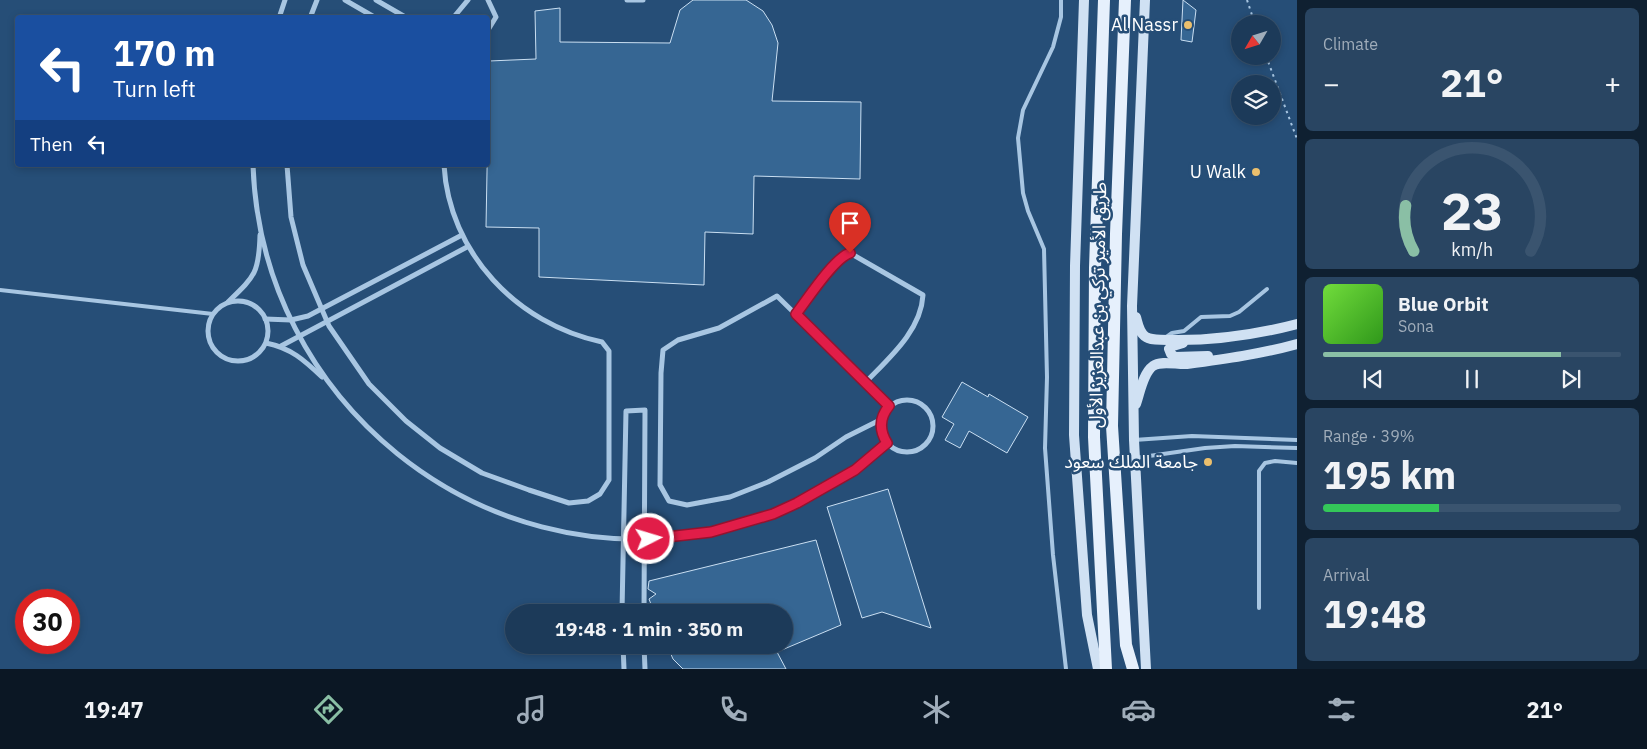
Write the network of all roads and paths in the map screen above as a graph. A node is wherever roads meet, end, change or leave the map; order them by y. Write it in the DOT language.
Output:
graph roads {
  1 [pos="285,0"];
  2 [pos="317,0"];
  3 [pos="345,0"];
  4 [pos="376,0"];
  5 [pos="468,0"];
  6 [pos="488,0"];
  7 [pos="627,0"];
  8 [pos="643,0"];
  9 [pos="1061,0"];
  10 [pos="1084,0"];
  11 [pos="1104,0"];
  12 [pos="1125,0"];
  13 [pos="1145,0"];
  14 [pos="1247,0"];
  15 [pos="280,15"];
  16 [pos="311,15"];
  17 [pos="371,15"];
  18 [pos="402,15"];
  19 [pos="456,15"];
  20 [pos="1252,15"];
  21 [pos="490,27"];
  22 [pos="1269,65"];
  23 [pos="1297,139"];
  24 [pos="253,167"];
  25 [pos="287,167"];
  26 [pos="444,167"];
  27 [pos="260,226"];
  28 [pos="462,235"];
  29 [pos="467,247"];
  30 [pos="1267,289"];
  31 [pos="0,290"];
  32 [pos="228,303"];
  33 [pos="1132,306"];
  34 [pos="321,310"];
  35 [pos="213,314"];
  36 [pos="796,314"];
  37 [pos="265,319"];
  38 [pos="291,320"];
  39 [pos="327,323"];
  40 [pos="1297,324"];
  41 [pos="300,337"];
  42 [pos="1163,340"];
  43 [pos="1196,341"];
  44 [pos="266,343"];
  45 [pos="1297,344"];
  46 [pos="281,346"];
  47 [pos="1237,358"];
  48 [pos="865,383"];
  49 [pos="333,388"];
  50 [pos="889,406"];
  51 [pos="1134,410"];
  52 [pos="882,419"];
  53 [pos="1134,440"];
  54 [pos="1297,440"];
  55 [pos="887,443"];
  56 [pos="1297,448"];
  57 [pos="1135,458"];
  58 [pos="1297,462"];
  59 [pos="623,539"];
  60 [pos="645,539"];
  61 [pos="622,604"];
  62 [pos="644,604"];
  63 [pos="1259,608"];
  64 [pos="623,654"];
  65 [pos="644,654"];
  66 [pos="624,669"];
  67 [pos="645,669"];
  68 [pos="1066,669"];
  69 [pos="1098,669"];
  70 [pos="1106,669"];
  71 [pos="1133,669"];
  72 [pos="1146,669"];
  1 -- 15 [label="street"];
  2 -- 16 [label="street"];
  3 -- 17 [label="street"];
  4 -- 18 [label="street"];
  5 -- 19 [label="street"];
  6 -- 21 [label="street"];
  7 -- 8 [label="street"];
  9 -- 68 [label="lane"];
  10 -- 69 [label="main road"];
  11 -- 70 [label="main road, طريق الأمير تركي بن عبدالعزيز الأول"];
  12 -- 71 [label="main road, طريق الأمير تركي بن عبدالعزيز الأول"];
  13 -- 33 [label="main road"];
  14 -- 20 [label="path"];
  22 -- 23 [label="path"];
  24 -- 27 [label="street"];
  25 -- 34 [label="street"];
  26 -- 28 [label="street"];
  27 -- 32 [label="street"];
  27 -- 38 [label="street"];
  28 -- 29 [label="street"];
  28 -- 34 [label="street"];
  29 -- 39 [label="street"];
  29 -- 39 [label="street"];
  30 -- 42 [label="lane"];
  31 -- 35 [label="lane"];
  32 -- 35 [label="street"];
  32 -- 37 [label="street"];
  33 -- 42 [label="main road"];
  33 -- 51 [label="main road"];
  34 -- 38 [label="street"];
  34 -- 39 [label="street"];
  35 -- 44 [label="street"];
  36 -- 48 [label="street"];
  36 -- 48 [label="street"];
  36 -- 52 [label="street"];
  37 -- 38 [label="street"];
  37 -- 44 [label="street"];
  38 -- 41 [label="street"];
  39 -- 41 [label="street"];
  40 -- 43 [label="main road"];
  41 -- 46 [label="street"];
  41 -- 49 [label="street"];
  42 -- 43 [label="main road"];
  43 -- 47 [label="main road"];
  44 -- 46 [label="street"];
  45 -- 47 [label="main road"];
  46 -- 49 [label="street"];
  47 -- 51 [label="main road"];
  48 -- 50 [label="street"];
  49 -- 59 [label="street"];
  50 -- 52 [label="street"];
  50 -- 55 [label="street"];
  51 -- 53 [label="main road"];
  52 -- 55 [label="street"];
  53 -- 54 [label="lane"];
  53 -- 57 [label="main road"];
  55 -- 60 [label="street"];
  56 -- 57 [label="lane"];
  57 -- 72 [label="main road"];
  58 -- 63 [label="lane"];
  59 -- 60 [label="street"];
  59 -- 60 [label="street"];
  59 -- 61 [label="street"];
  60 -- 62 [label="street"];
  64 -- 66 [label="street"];
  65 -- 67 [label="street"];
}
